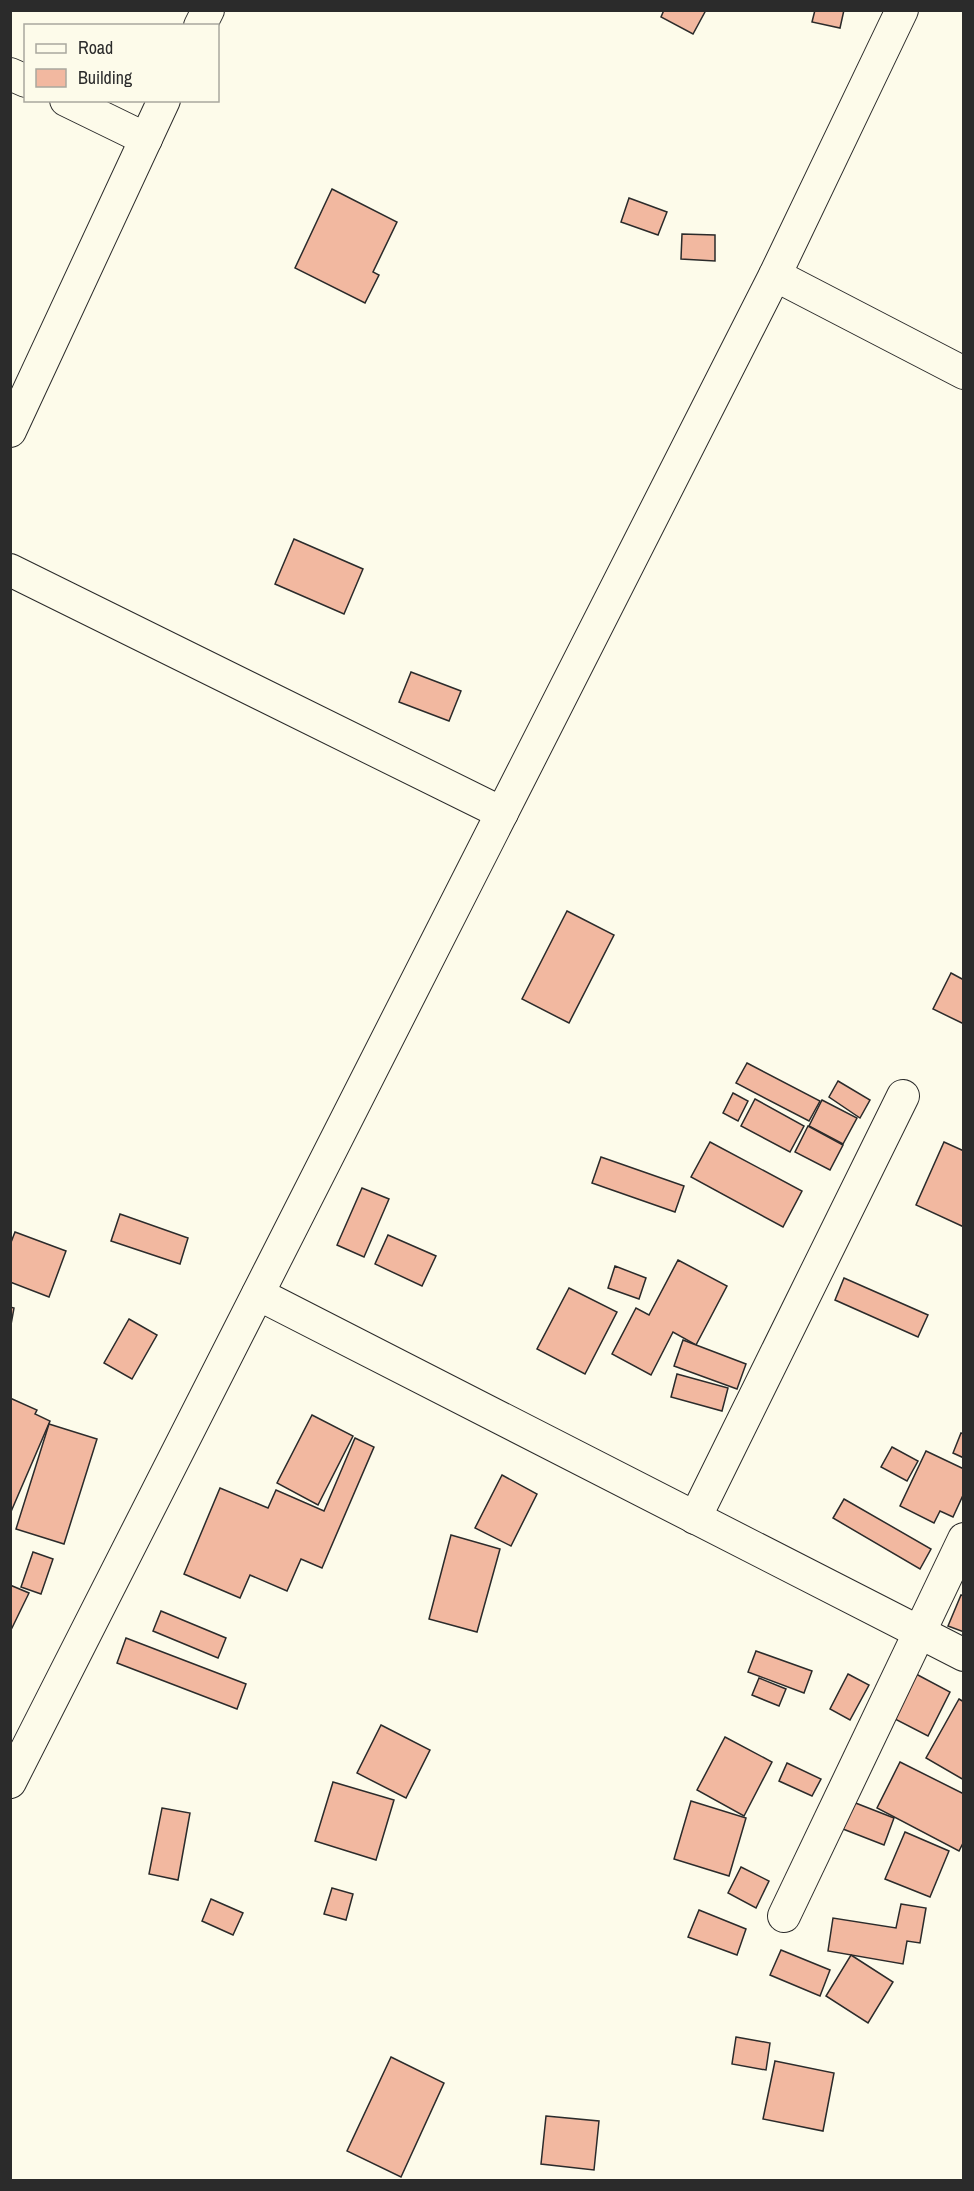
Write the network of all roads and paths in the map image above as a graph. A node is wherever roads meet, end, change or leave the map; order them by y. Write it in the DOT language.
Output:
graph roads {
  1 [pos="208,10"];
  2 [pos="902,10"];
  3 [pos="201,24"];
  4 [pos="10,74"];
  5 [pos="24,80"];
  6 [pos="70,102"];
  7 [pos="163,102"];
  8 [pos="146,139"];
  9 [pos="775,274"];
  10 [pos="963,373"];
  11 [pos="10,431"];
  12 [pos="10,570"];
  13 [pos="502,813"];
  14 [pos="903,1096"];
  15 [pos="258,1294"];
  16 [pos="696,1518"];
  17 [pos="963,1539"];
  18 [pos="918,1632"];
  19 [pos="963,1655"];
  20 [pos="10,1782"];
  21 [pos="784,1916"];
  1 -- 3 [label="street"];
  2 -- 9 [label="street"];
  4 -- 5 [label="street"];
  6 -- 8 [label="street"];
  7 -- 8 [label="street"];
  8 -- 11 [label="street"];
  9 -- 10 [label="street"];
  9 -- 13 [label="street"];
  12 -- 13 [label="street"];
  13 -- 15 [label="street"];
  14 -- 16 [label="street"];
  15 -- 16 [label="street"];
  15 -- 20 [label="street"];
  16 -- 18 [label="street"];
  17 -- 18 [label="street"];
  18 -- 19 [label="street"];
  18 -- 21 [label="street"];
}
